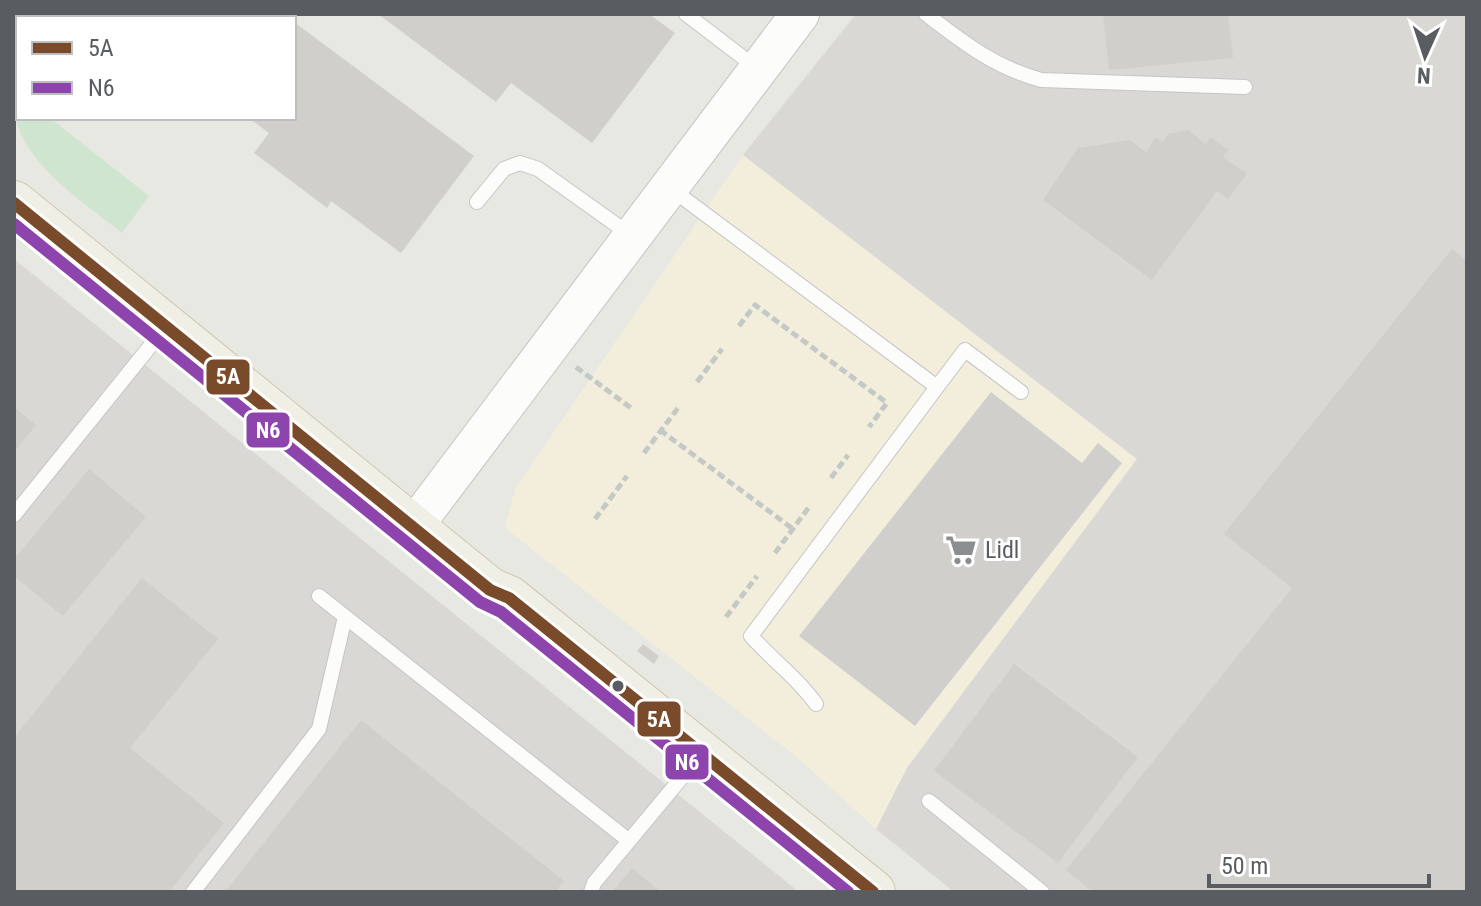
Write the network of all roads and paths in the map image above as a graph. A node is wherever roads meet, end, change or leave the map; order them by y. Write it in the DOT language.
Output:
graph roads {
  1 [pos="686,14"];
  2 [pos="800,14"];
  3 [pos="932,16"];
  4 [pos="758,70"];
  5 [pos="1245,87"];
  6 [pos="670,188"];
  7 [pos="477,202"];
  8 [pos="14,203"];
  9 [pos="632,236"];
  10 [pos="166,326"];
  11 [pos="739,326"];
  12 [pos="550,347"];
  13 [pos="722,349"];
  14 [pos="697,382"];
  15 [pos="937,387"];
  16 [pos="1021,392"];
  17 [pos="631,408"];
  18 [pos="678,408"];
  19 [pos="869,427"];
  20 [pos="661,430"];
  21 [pos="644,453"];
  22 [pos="848,455"];
  23 [pos="627,476"];
  24 [pos="831,478"];
  25 [pos="809,507"];
  26 [pos="14,515"];
  27 [pos="595,519"];
  28 [pos="414,526"];
  29 [pos="793,529"];
  30 [pos="775,553"];
  31 [pos="757,576"];
  32 [pos="319,596"];
  33 [pos="345,617"];
  34 [pos="726,617"];
  35 [pos="816,704"];
  36 [pos="700,754"];
  37 [pos="929,801"];
  38 [pos="628,840"];
  39 [pos="193,892"];
  40 [pos="591,892"];
  41 [pos="873,892"];
  42 [pos="1042,892"];
  1 -- 4 [label="lane"];
  2 -- 4 [label="street"];
  3 -- 5 [label="lane"];
  4 -- 6 [label="street"];
  6 -- 9 [label="street"];
  6 -- 15 [label="lane"];
  7 -- 9 [label="lane"];
  8 -- 10 [label="main road"];
  9 -- 12 [label="street"];
  10 -- 26 [label="lane"];
  10 -- 28 [label="main road"];
  11 -- 19 [label="path"];
  12 -- 17 [label="path"];
  12 -- 28 [label="street"];
  13 -- 14 [label="path"];
  15 -- 16 [label="lane"];
  15 -- 35 [label="lane"];
  18 -- 20 [label="path"];
  20 -- 21 [label="path"];
  20 -- 29 [label="path"];
  22 -- 24 [label="path"];
  23 -- 27 [label="path"];
  25 -- 29 [label="path"];
  28 -- 36 [label="main road"];
  29 -- 30 [label="path"];
  31 -- 34 [label="path"];
  32 -- 33 [label="lane"];
  33 -- 38 [label="lane"];
  33 -- 39 [label="lane"];
  36 -- 38 [label="lane"];
  36 -- 41 [label="main road"];
  37 -- 42 [label="lane"];
  38 -- 40 [label="lane"];
}
